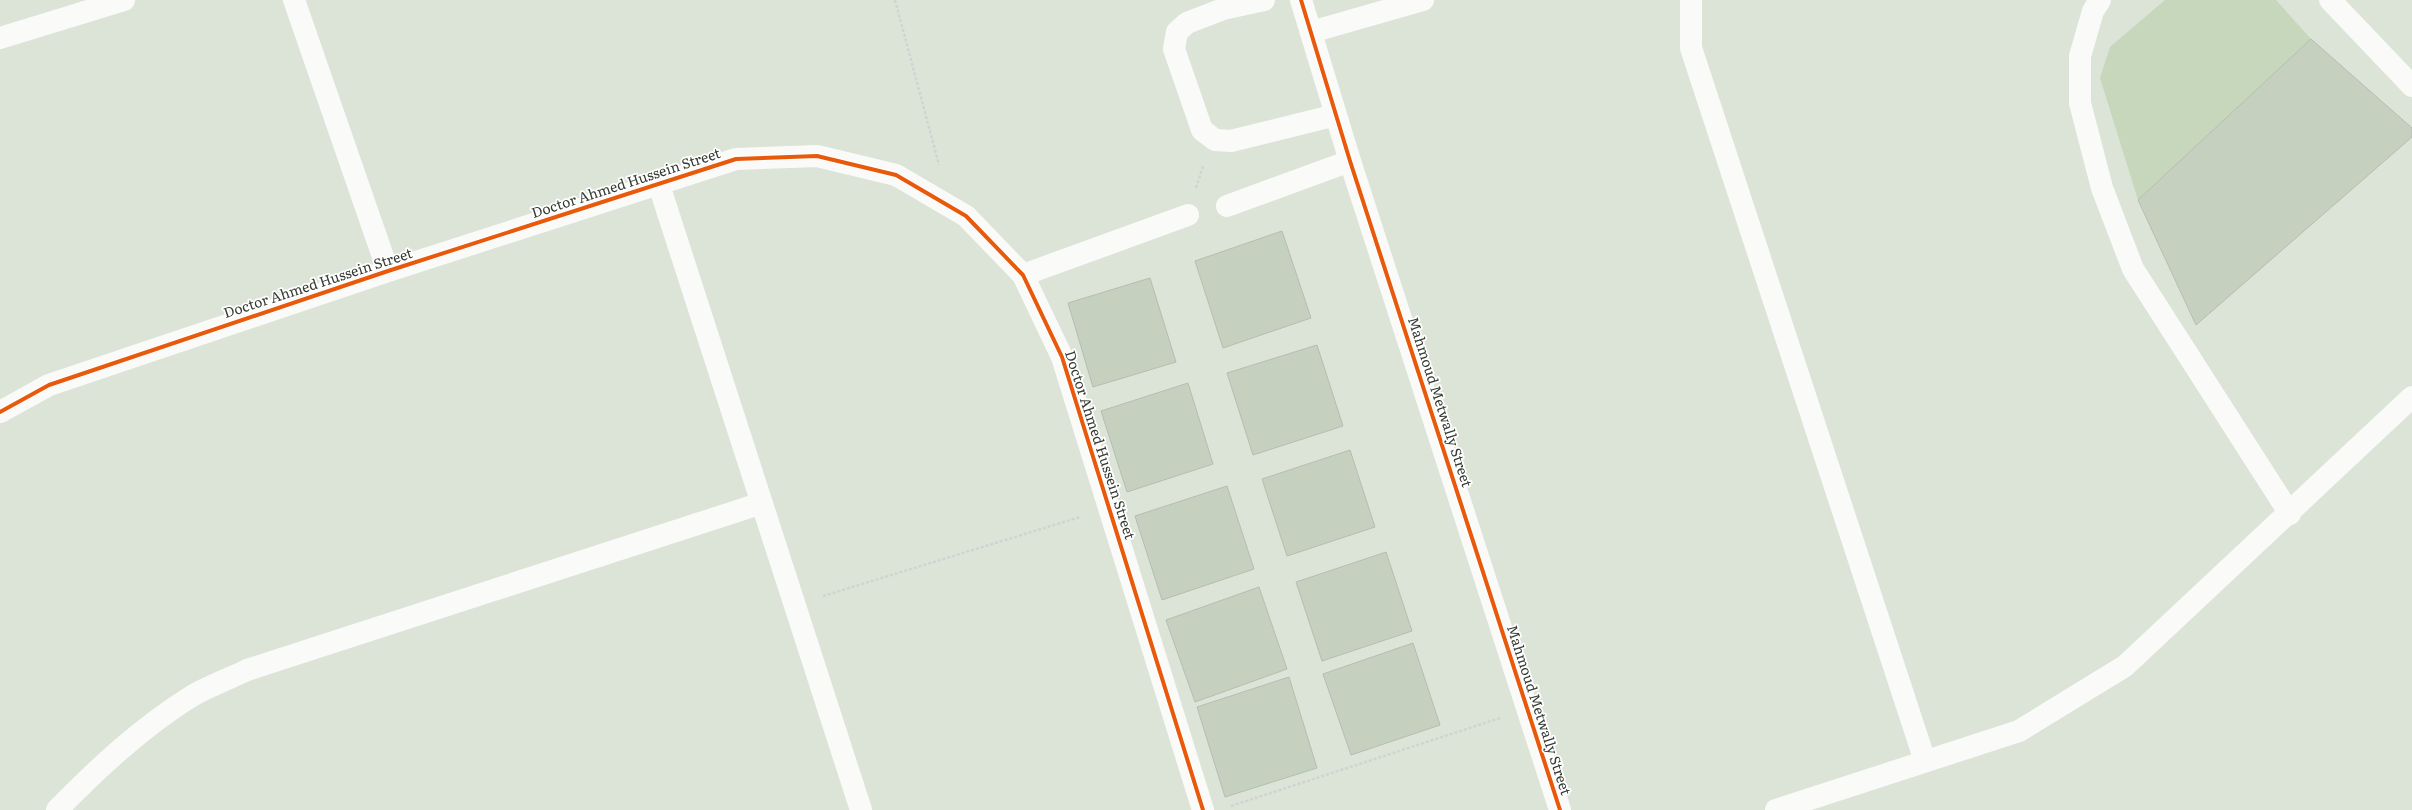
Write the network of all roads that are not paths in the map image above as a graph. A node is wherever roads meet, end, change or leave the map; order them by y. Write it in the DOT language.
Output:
graph roads {
  1 [pos="124,0"];
  2 [pos="294,0"];
  3 [pos="1264,0"];
  4 [pos="1301,0"];
  5 [pos="1423,0"];
  6 [pos="1691,0"];
  7 [pos="2100,0"];
  8 [pos="2330,0"];
  9 [pos="78,6"];
  10 [pos="1311,32"];
  11 [pos="0,38"];
  12 [pos="2412,86"];
  13 [pos="1336,115"];
  14 [pos="1350,161"];
  15 [pos="658,185"];
  16 [pos="1227,206"];
  17 [pos="1188,215"];
  18 [pos="388,271"];
  19 [pos="1023,275"];
  20 [pos="2412,397"];
  21 [pos="0,412"];
  22 [pos="762,503"];
  23 [pos="2290,514"];
  24 [pos="1925,761"];
  25 [pos="57,810"];
  26 [pos="862,810"];
  27 [pos="1203,810"];
  28 [pos="1560,810"];
  29 [pos="1776,810"];
  1 -- 9 [label="street"];
  2 -- 18 [label="street"];
  3 -- 13 [label="street"];
  4 -- 10 [label="street, Mahmoud Metwally Street"];
  5 -- 10 [label="street"];
  6 -- 24 [label="street"];
  7 -- 23 [label="street"];
  8 -- 12 [label="street"];
  9 -- 11 [label="street"];
  10 -- 13 [label="street, Mahmoud Metwally Street"];
  13 -- 14 [label="street, Mahmoud Metwally Street"];
  14 -- 16 [label="street"];
  14 -- 28 [label="street, Mahmoud Metwally Street"];
  15 -- 18 [label="street, Doctor Ahmed Hussein Street"];
  15 -- 19 [label="street, Doctor Ahmed Hussein Street"];
  15 -- 22 [label="street"];
  17 -- 19 [label="street"];
  18 -- 21 [label="street, Doctor Ahmed Hussein Street"];
  19 -- 27 [label="street, Doctor Ahmed Hussein Street"];
  20 -- 23 [label="street"];
  22 -- 25 [label="street"];
  22 -- 26 [label="street"];
  23 -- 24 [label="street"];
  24 -- 29 [label="street"];
}
